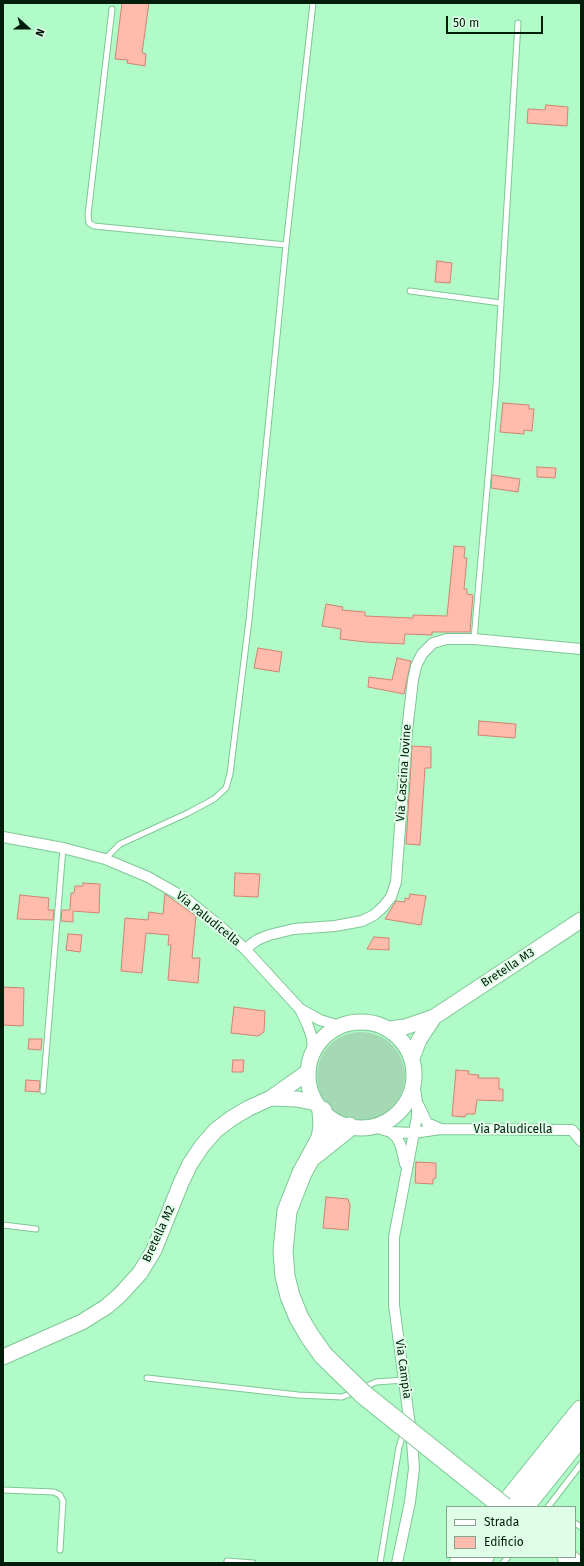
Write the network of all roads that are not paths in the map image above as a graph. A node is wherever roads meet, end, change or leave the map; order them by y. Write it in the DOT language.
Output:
graph roads {
  1 [pos="313,3"];
  2 [pos="112,9"];
  3 [pos="518,23"];
  4 [pos="286,245"];
  5 [pos="410,291"];
  6 [pos="501,303"];
  7 [pos="474,640"];
  8 [pos="581,649"];
  9 [pos="3,837"];
  10 [pos="63,848"];
  11 [pos="105,859"];
  12 [pos="581,920"];
  13 [pos="245,950"];
  14 [pos="300,1009"];
  15 [pos="434,1017"];
  16 [pos="340,1026"];
  17 [pos="389,1029"];
  18 [pos="313,1052"];
  19 [pos="412,1058"];
  20 [pos="308,1072"];
  21 [pos="414,1083"];
  22 [pos="43,1091"];
  23 [pos="271,1098"];
  24 [pos="417,1102"];
  25 [pos="319,1107"];
  26 [pos="349,1127"];
  27 [pos="374,1127"];
  28 [pos="441,1129"];
  29 [pos="577,1130"];
  30 [pos="391,1132"];
  31 [pos="414,1133"];
  32 [pos="581,1141"];
  33 [pos="312,1157"];
  34 [pos="405,1174"];
  35 [pos="3,1225"];
  36 [pos="36,1229"];
  37 [pos="3,1357"];
  38 [pos="147,1378"];
  39 [pos="405,1380"];
  40 [pos="581,1410"];
  41 [pos="409,1416"];
  42 [pos="581,1436"];
  43 [pos="581,1464"];
  44 [pos="3,1490"];
  45 [pos="503,1506"];
  46 [pos="505,1506"];
  47 [pos="525,1506"];
  48 [pos="549,1506"];
  49 [pos="60,1550"];
  50 [pos="227,1563"];
  51 [pos="253,1563"];
  52 [pos="380,1563"];
  53 [pos="397,1563"];
  1 -- 4 [label="lane"];
  2 -- 4 [label="lane"];
  3 -- 6 [label="lane"];
  4 -- 11 [label="lane"];
  5 -- 6 [label="lane"];
  6 -- 7 [label="lane"];
  7 -- 8 [label="street, Via Cascina Iovine"];
  7 -- 13 [label="street, Via Cascina Iovine"];
  9 -- 10 [label="street, Via Paludicella"];
  10 -- 11 [label="street, Via Paludicella"];
  10 -- 22 [label="lane"];
  11 -- 13 [label="street, Via Paludicella"];
  12 -- 15 [label="street, Bretella M3"];
  13 -- 14 [label="street, Via Paludicella"];
  14 -- 16 [label="street, Via Paludicella"];
  14 -- 18 [label="street, Via Paludicella"];
  15 -- 17 [label="street, Bretella M3"];
  15 -- 19 [label="street, Bretella M3"];
  16 -- 17 [label="street"];
  16 -- 18 [label="street"];
  17 -- 19 [label="street"];
  18 -- 20 [label="street"];
  19 -- 21 [label="street"];
  20 -- 23 [label="street, Bretella M2"];
  20 -- 25 [label="street"];
  21 -- 24 [label="street"];
  21 -- 27 [label="street"];
  23 -- 25 [label="street, Bretella M2"];
  23 -- 37 [label="street, Bretella M2"];
  24 -- 28 [label="street"];
  24 -- 31 [label="street"];
  25 -- 26 [label="street"];
  25 -- 33 [label="highway"];
  26 -- 27 [label="street"];
  26 -- 33 [label="highway"];
  27 -- 30 [label="street, Via Paludicella"];
  28 -- 29 [label="street, Via Paludicella"];
  28 -- 31 [label="street, Via Paludicella"];
  29 -- 32 [label="street, Via Paludicella"];
  30 -- 31 [label="street, Via Paludicella"];
  30 -- 34 [label="street"];
  31 -- 34 [label="street"];
  33 -- 45 [label="highway, bridge"];
  34 -- 39 [label="street, Via Campia"];
  35 -- 36 [label="lane"];
  38 -- 39 [label="lane"];
  39 -- 41 [label="street, Via Campia"];
  40 -- 46 [label="highway"];
  41 -- 52 [label="lane"];
  41 -- 53 [label="street, Via Campia"];
  42 -- 47 [label="highway"];
  43 -- 48 [label="lane"];
  44 -- 49 [label="lane"];
  50 -- 51 [label="lane"];
}
